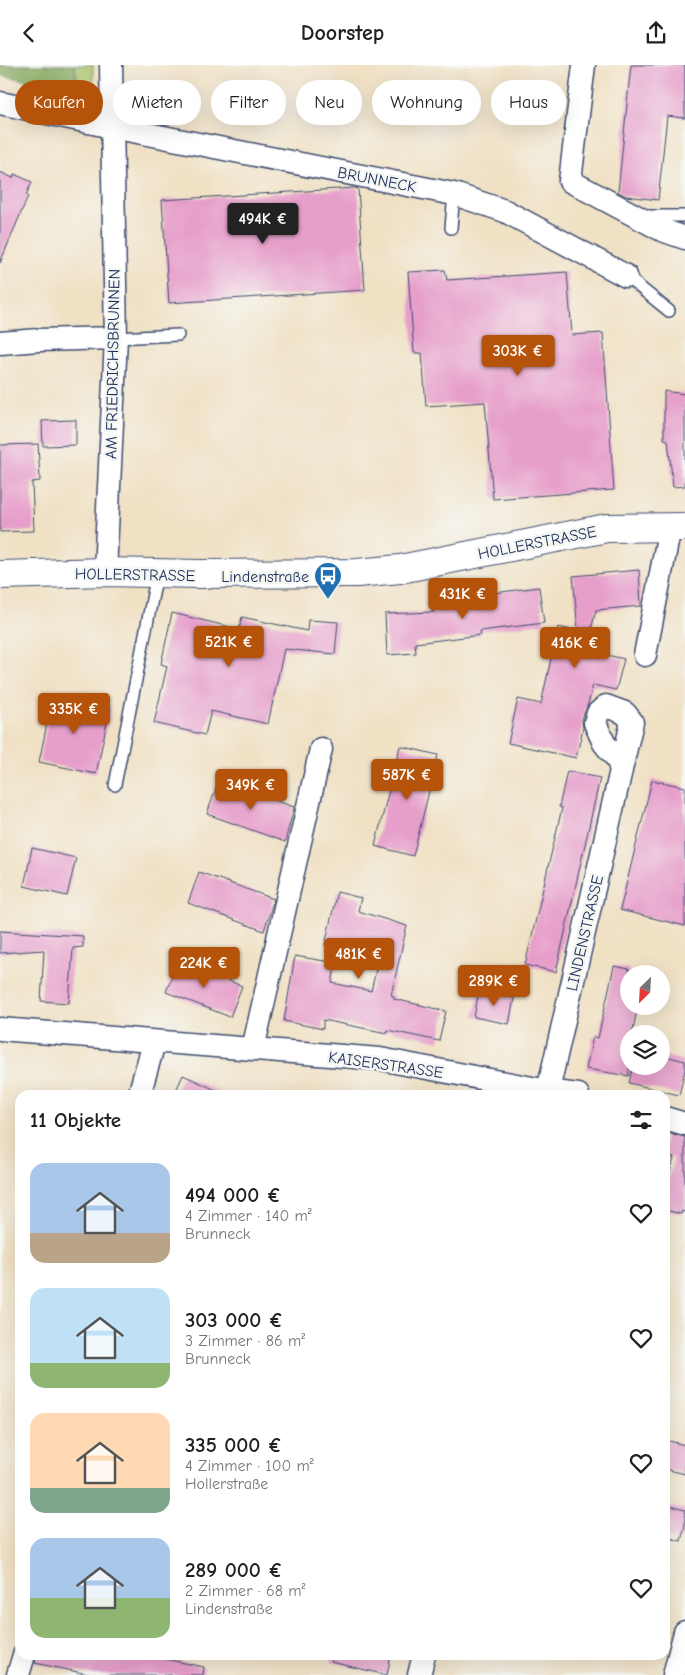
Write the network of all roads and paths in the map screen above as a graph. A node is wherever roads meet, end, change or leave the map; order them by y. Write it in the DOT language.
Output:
graph roads {
  1 [pos="111,65"];
  2 [pos="584,65"];
  3 [pos="0,103"];
  4 [pos="112,127"];
  5 [pos="454,195"];
  6 [pos="636,216"];
  7 [pos="685,216"];
  8 [pos="451,228"];
  9 [pos="685,238"];
  10 [pos="626,276"];
  11 [pos="669,311"];
  12 [pos="178,335"];
  13 [pos="116,338"];
  14 [pos="0,343"];
  15 [pos="678,527"];
  16 [pos="104,572"];
  17 [pos="158,573"];
  18 [pos="0,575"];
  19 [pos="645,655"];
  20 [pos="321,749"];
  21 [pos="621,771"];
  22 [pos="115,785"];
  23 [pos="0,1029"];
  24 [pos="154,1043"];
  25 [pos="253,1049"];
  26 [pos="140,1090"];
  27 [pos="532,1090"];
  28 [pos="548,1090"];
  29 [pos="670,1120"];
  30 [pos="685,1124"];
  31 [pos="685,1632"];
  32 [pos="22,1660"];
  33 [pos="423,1660"];
  34 [pos="18,1675"];
  35 [pos="419,1675"];
  36 [pos="674,1675"];
  1 -- 4 [label="street, AM FRIEDRICHSBRUNNEN"];
  2 -- 6 [label="street"];
  3 -- 4 [label="street"];
  4 -- 5 [label="street, BRUNNECK"];
  4 -- 13 [label="street, AM FRIEDRICHSBRUNNEN"];
  5 -- 8 [label="lane"];
  5 -- 10 [label="street, BRUNNECK"];
  6 -- 7 [label="lane"];
  6 -- 9 [label="street"];
  10 -- 11 [label="lane"];
  12 -- 13 [label="lane"];
  13 -- 14 [label="street"];
  13 -- 16 [label="street, AM FRIEDRICHSBRUNNEN"];
  15 -- 17 [label="main road, HOLLERSTRASSE"];
  15 -- 19 [label="street"];
  16 -- 17 [label="main road, HOLLERSTRASSE"];
  16 -- 18 [label="main road, HOLLERSTRASSE"];
  17 -- 22 [label="lane"];
  20 -- 25 [label="street"];
  21 -- 28 [label="street, LINDENSTRASSE"];
  23 -- 24 [label="street, KAISERSTRASSE"];
  24 -- 25 [label="street, KAISERSTRASSE"];
  24 -- 26 [label="street"];
  25 -- 27 [label="street, KAISERSTRASSE"];
  29 -- 30 [label="street"];
  31 -- 36 [label="street"];
  32 -- 34 [label="street"];
  33 -- 35 [label="street"];
}
